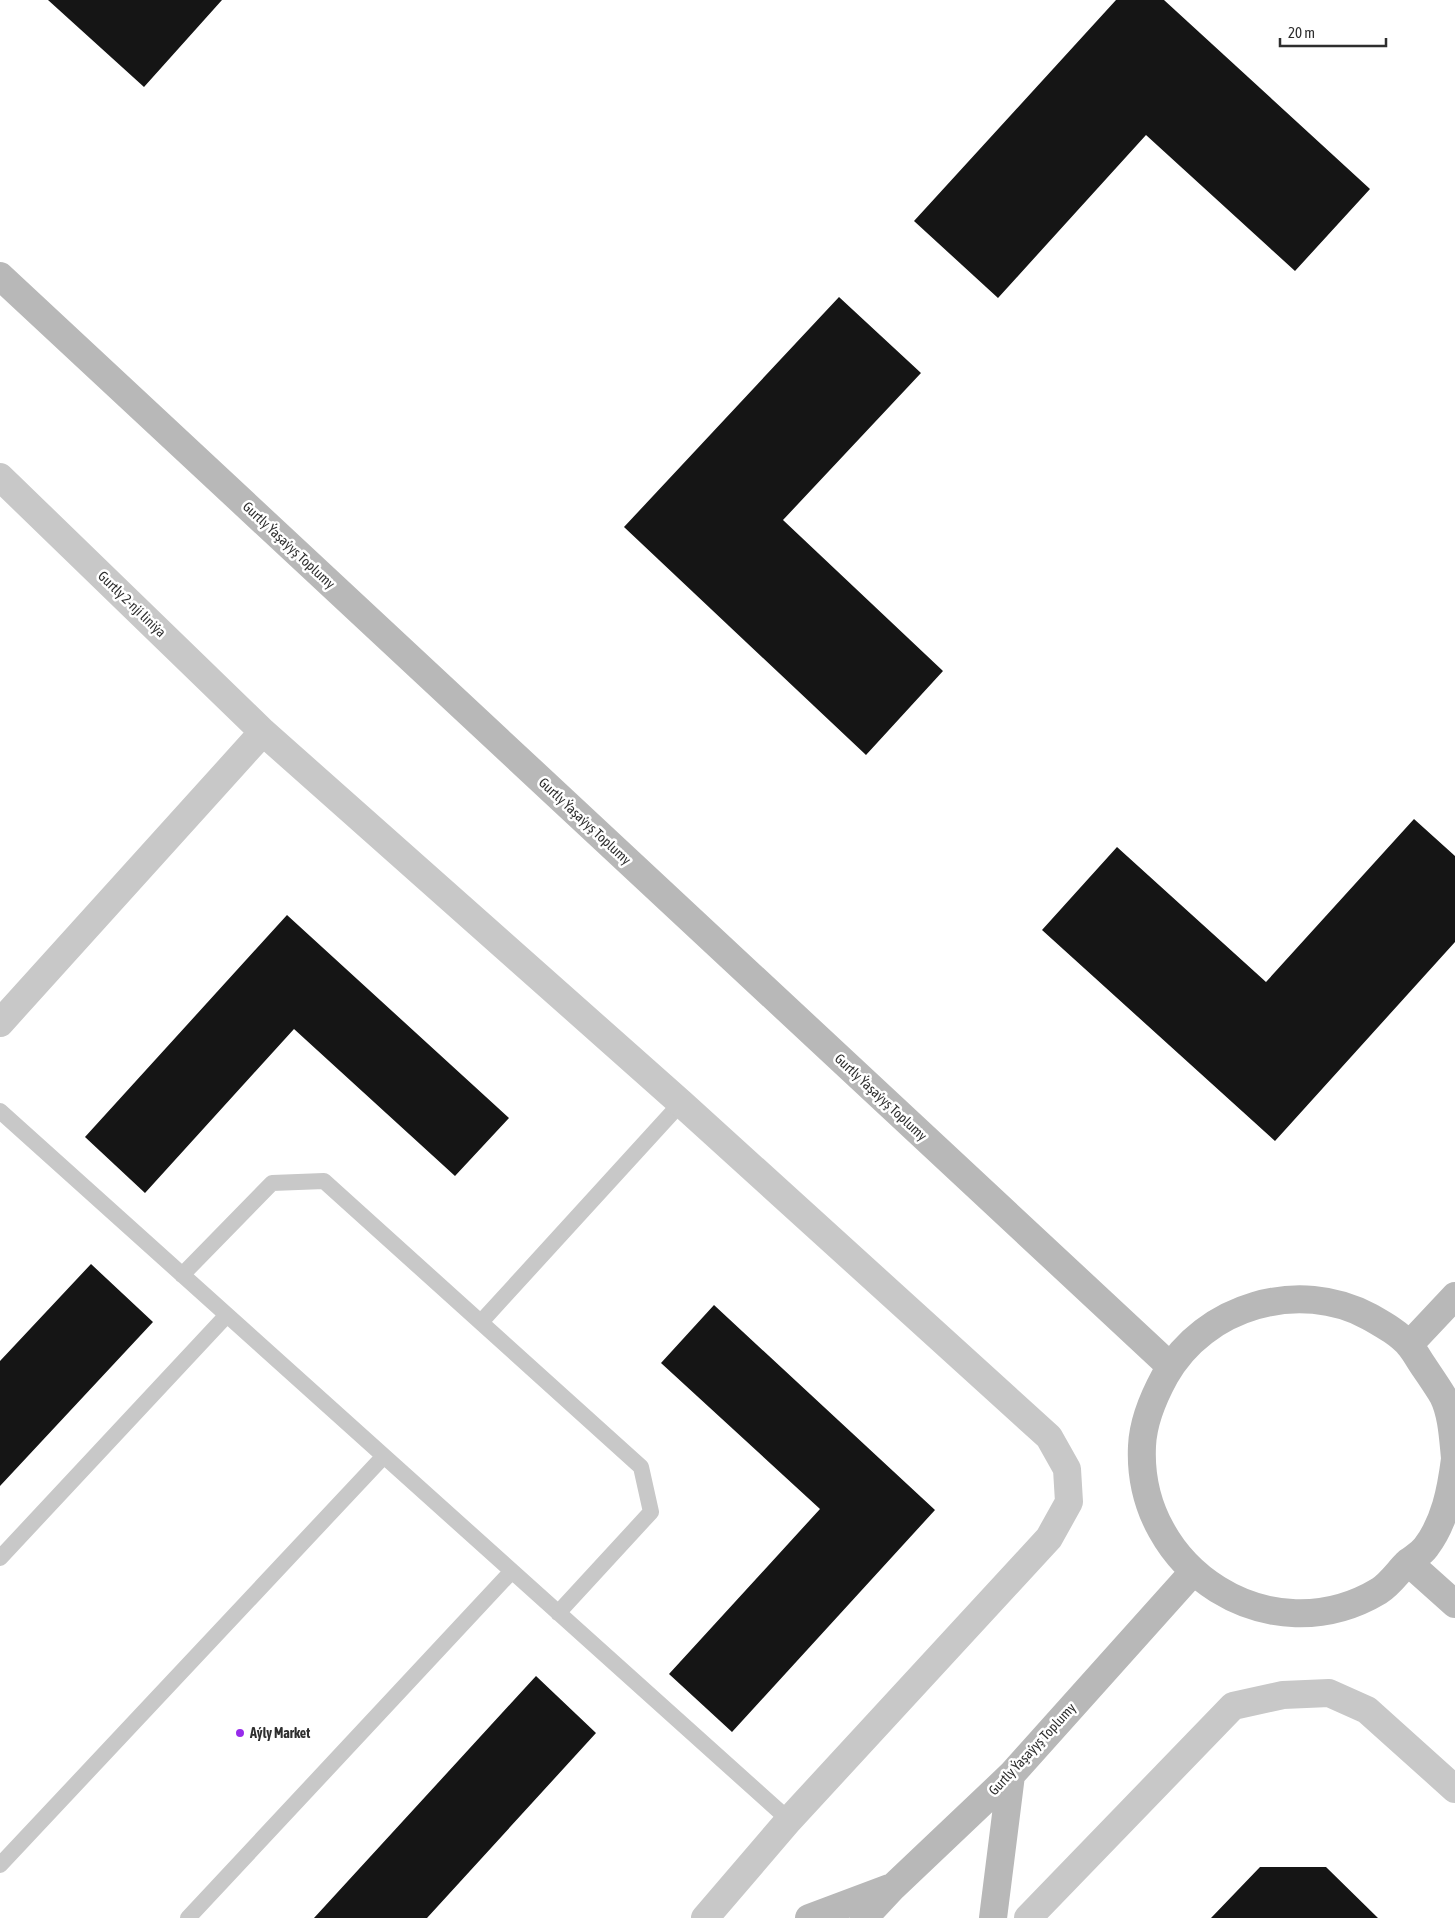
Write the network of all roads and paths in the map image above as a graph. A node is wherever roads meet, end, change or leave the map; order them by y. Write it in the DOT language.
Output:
graph roads {
  1 [pos="0,276"];
  2 [pos="0,477"];
  3 [pos="264,732"];
  4 [pos="0,1023"];
  5 [pos="681,1103"];
  6 [pos="0,1111"];
  7 [pos="182,1275"];
  8 [pos="1455,1296"];
  9 [pos="226,1315"];
  10 [pos="481,1322"];
  11 [pos="1409,1345"];
  12 [pos="1170,1366"];
  13 [pos="384,1456"];
  14 [pos="1455,1459"];
  15 [pos="0,1558"];
  16 [pos="1408,1562"];
  17 [pos="512,1572"];
  18 [pos="1193,1572"];
  19 [pos="1455,1604"];
  20 [pos="558,1613"];
  21 [pos="1011,1774"];
  22 [pos="1455,1789"];
  23 [pos="788,1820"];
  24 [pos="0,1865"];
  25 [pos="893,1887"];
  26 [pos="188,1918"];
  27 [pos="705,1918"];
  28 [pos="809,1918"];
  29 [pos="864,1918"];
  30 [pos="993,1918"];
  31 [pos="1028,1918"];
  1 -- 12 [label="street, Gurtly Ýaşaýyş Toplumy"];
  2 -- 3 [label="street, Gurtly 2-nji liniýa"];
  3 -- 4 [label="street"];
  3 -- 5 [label="street, Gurtly 2-nji liniýa"];
  5 -- 10 [label="lane"];
  5 -- 23 [label="street, Gurtly 2-nji liniýa"];
  6 -- 7 [label="lane"];
  7 -- 9 [label="lane"];
  7 -- 10 [label="lane"];
  8 -- 11 [label="street"];
  9 -- 13 [label="lane"];
  9 -- 15 [label="lane"];
  10 -- 20 [label="lane"];
  11 -- 12 [label="street"];
  11 -- 14 [label="street"];
  12 -- 18 [label="street"];
  13 -- 17 [label="lane"];
  13 -- 24 [label="lane"];
  14 -- 16 [label="street"];
  16 -- 18 [label="street"];
  16 -- 19 [label="street"];
  17 -- 20 [label="lane"];
  17 -- 26 [label="lane"];
  18 -- 21 [label="street, Gurtly Ýaşaýyş Toplumy"];
  20 -- 23 [label="lane"];
  21 -- 25 [label="street, Gurtly Ýaşaýyş Toplumy"];
  21 -- 30 [label="street"];
  22 -- 31 [label="street"];
  23 -- 27 [label="street, Gurtly 2-nji liniýa"];
  25 -- 28 [label="street"];
  25 -- 29 [label="street, Gurtly Ýaşaýyş Toplumy"];
}
